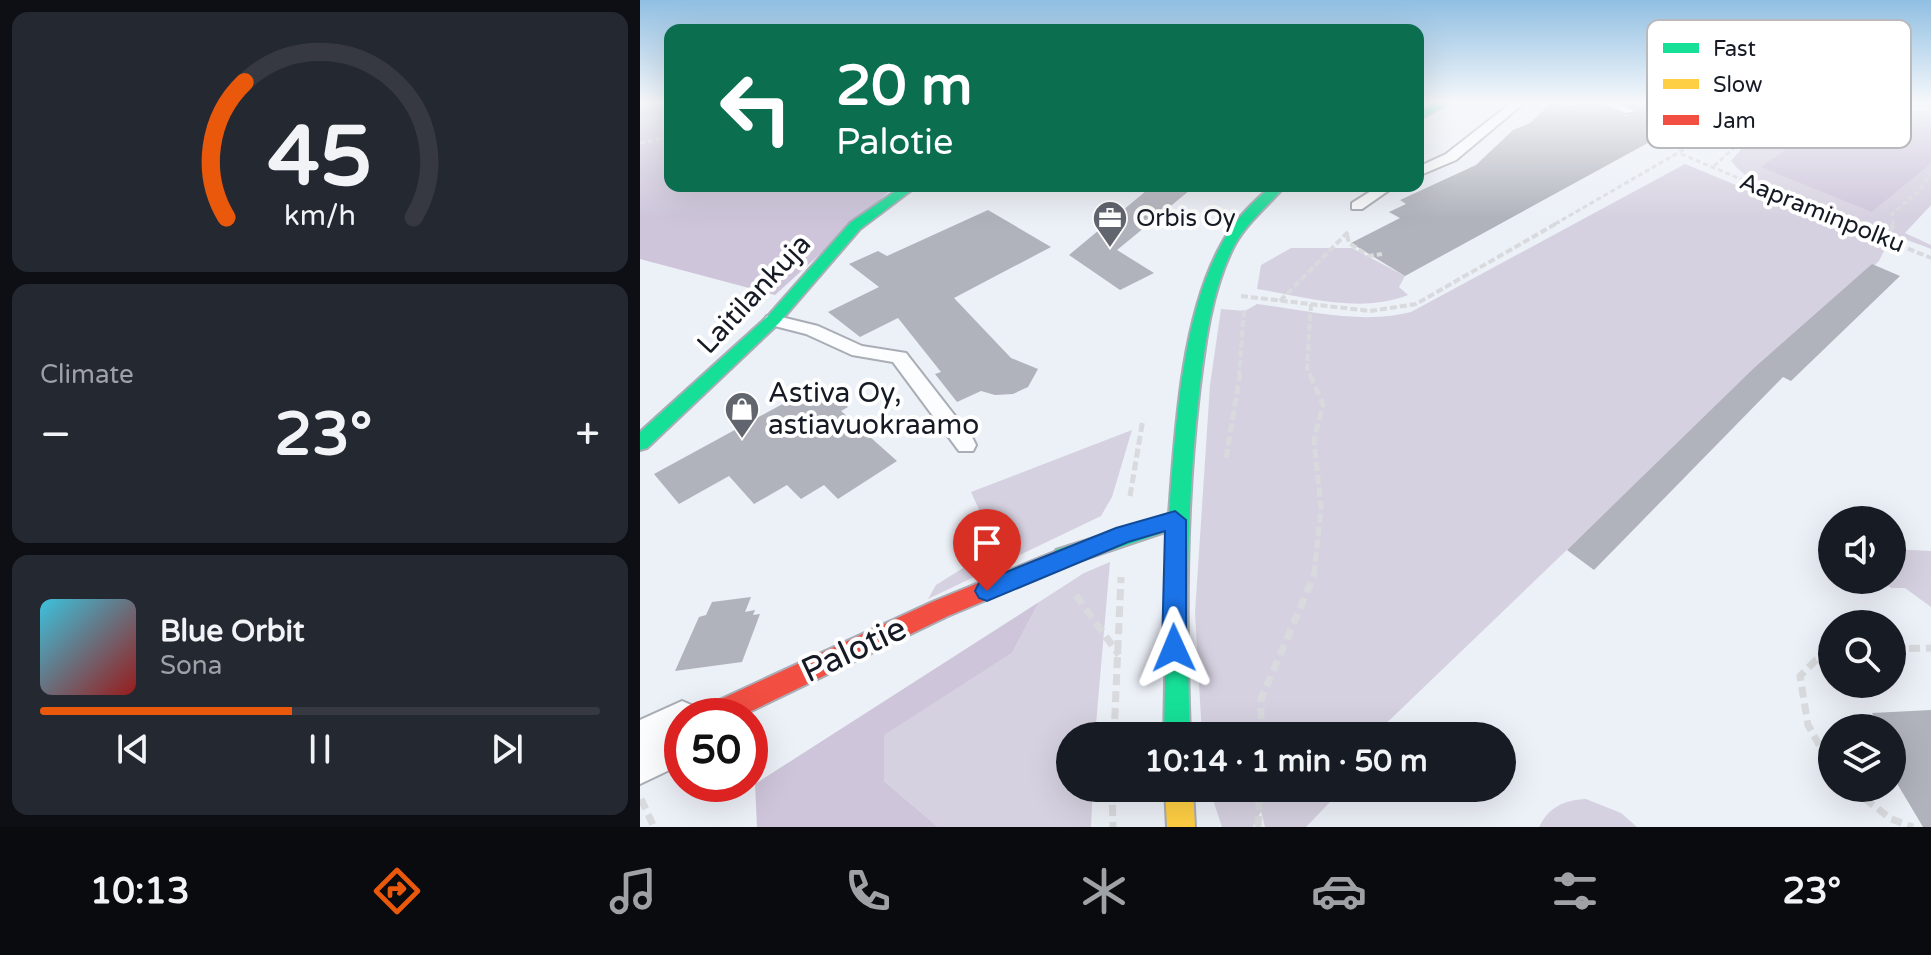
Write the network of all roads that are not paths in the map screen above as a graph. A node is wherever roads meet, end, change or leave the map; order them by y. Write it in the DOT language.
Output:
graph roads {
  1 [pos="1470,142"];
  2 [pos="1424,169"];
  3 [pos="903,192"];
  4 [pos="1273,192"];
  5 [pos="1379,192"];
  6 [pos="1357,206"];
  7 [pos="773,320"];
  8 [pos="640,443"];
  9 [pos="966,445"];
  10 [pos="1175,520"];
  11 [pos="751,698"];
  12 [pos="1177,722"];
  13 [pos="664,740"];
  14 [pos="640,753"];
  15 [pos="1180,802"];
  16 [pos="1181,827"];
  1 -- 2 [label="lane"];
  3 -- 7 [label="main road, Laitilankuja"];
  4 -- 10 [label="main road"];
  5 -- 6 [label="lane"];
  7 -- 8 [label="main road, Laitilankuja"];
  7 -- 9 [label="lane"];
  10 -- 11 [label="main road, Palotie"];
  10 -- 12 [label="main road"];
  13 -- 14 [label="street"];
  15 -- 16 [label="main road"];
}
